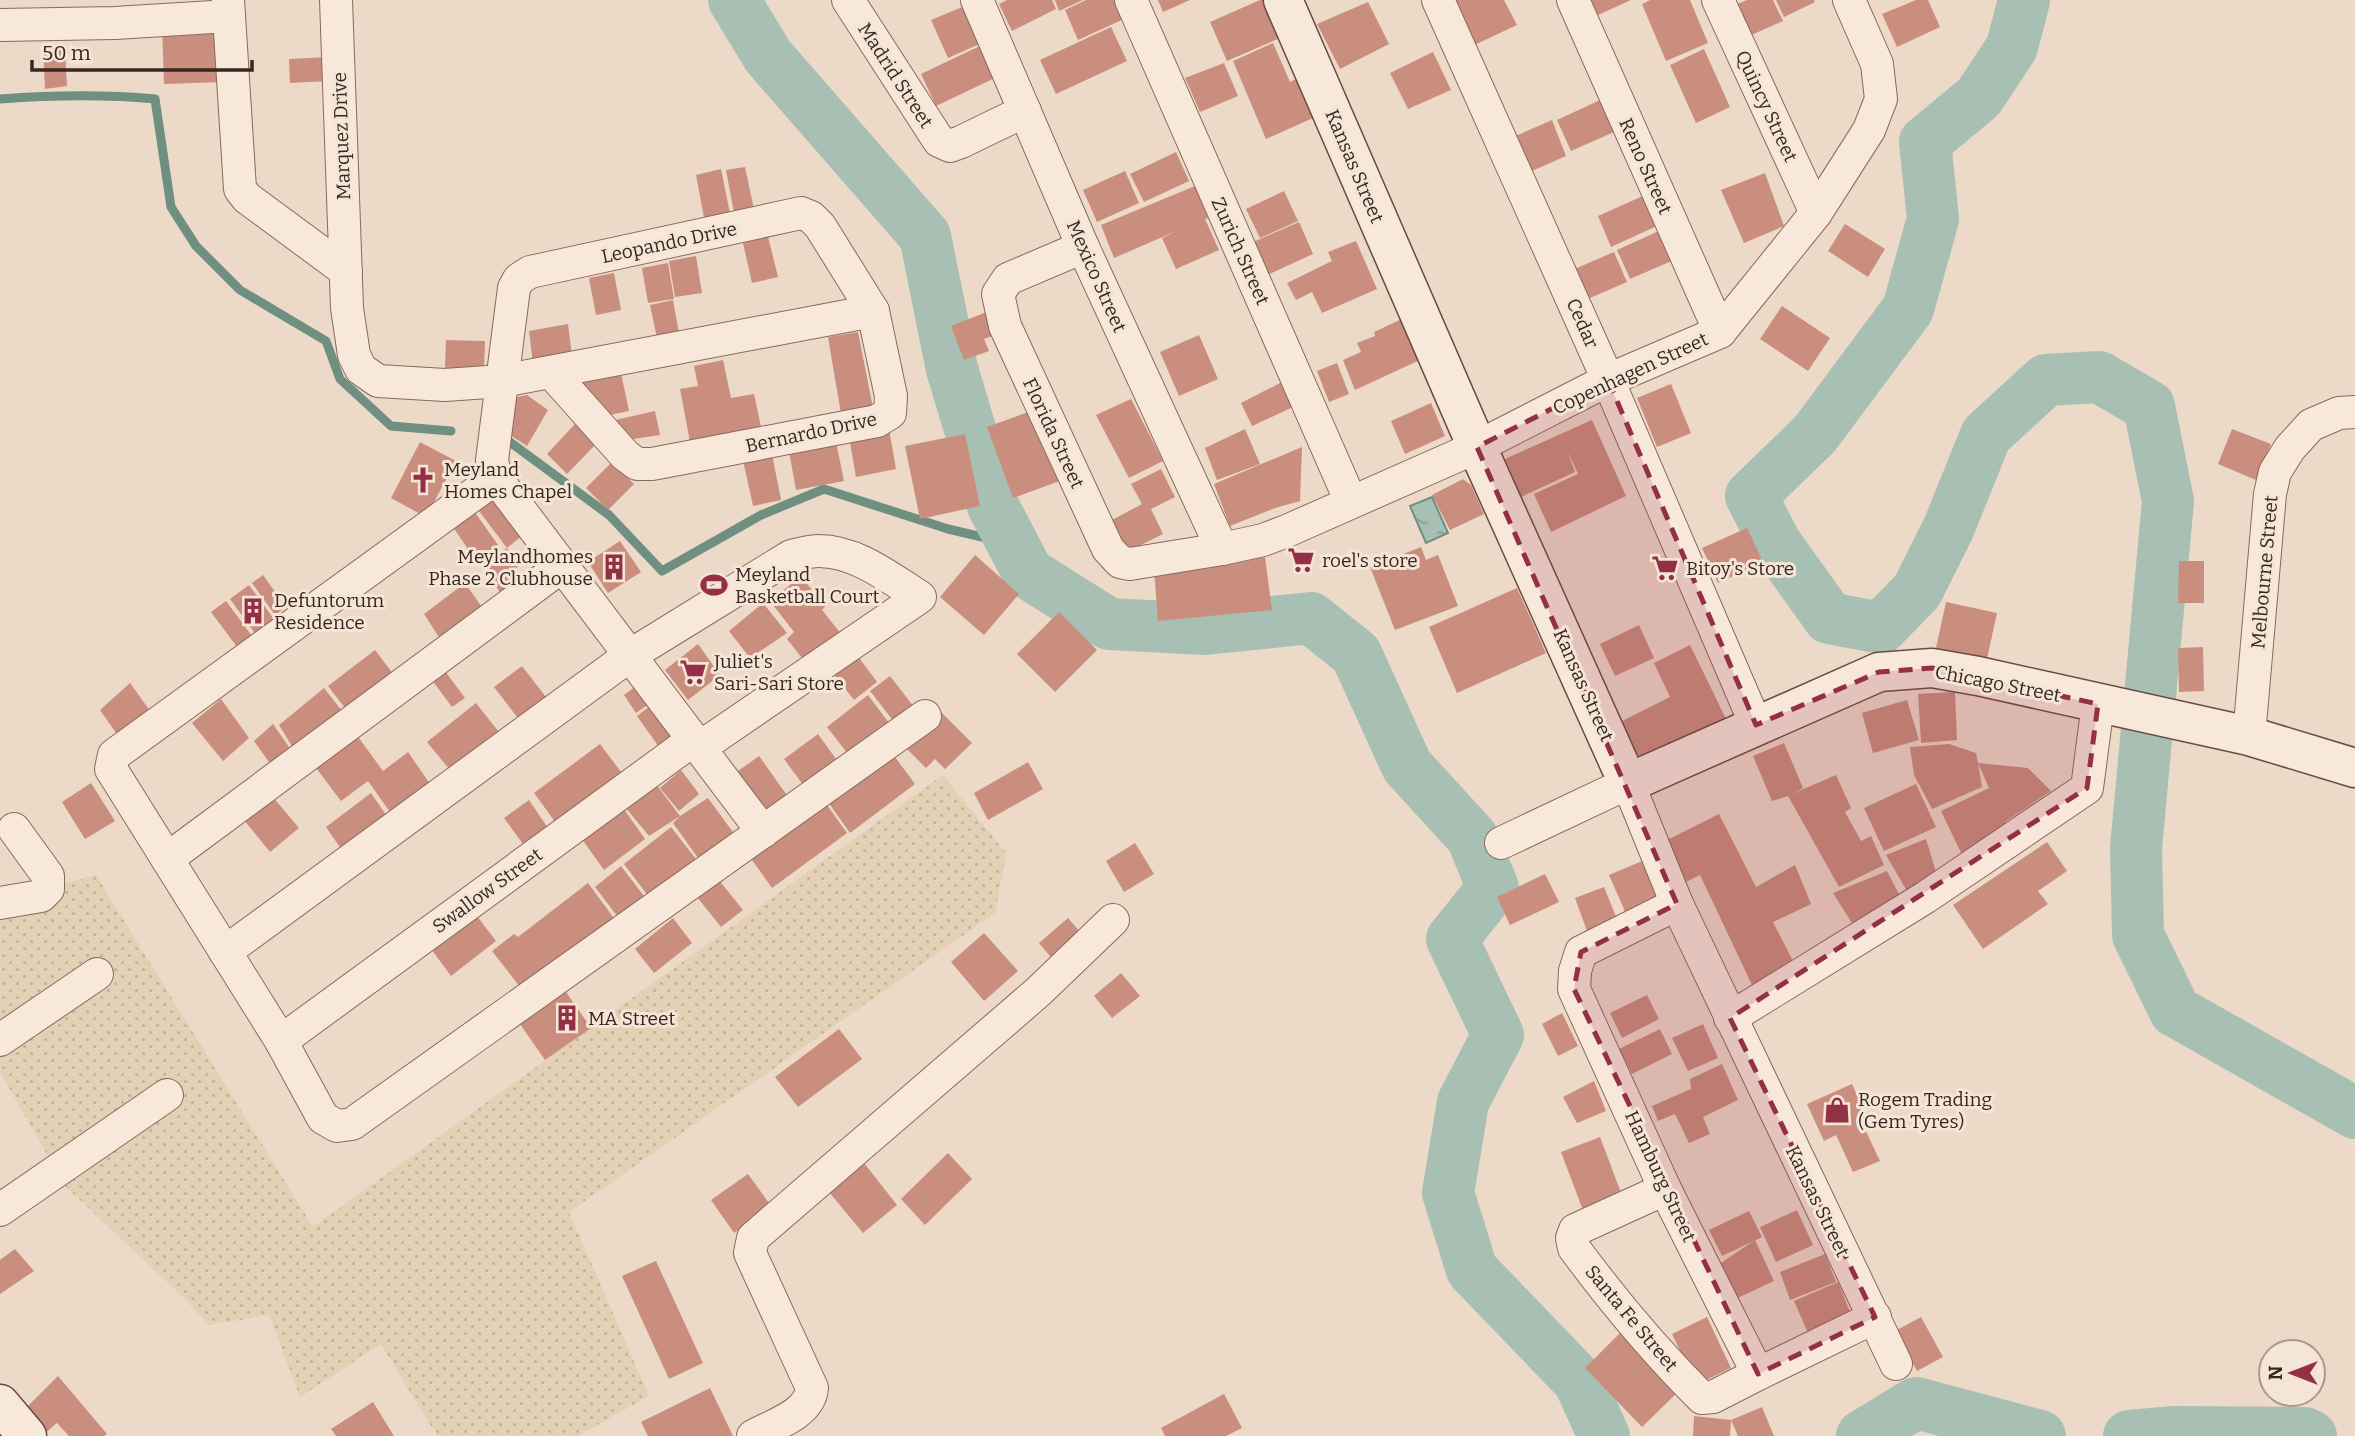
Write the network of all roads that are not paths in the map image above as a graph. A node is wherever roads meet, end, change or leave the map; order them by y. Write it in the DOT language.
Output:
graph roads {
  1 [pos="337,0"];
  2 [pos="848,0"];
  3 [pos="977,0"];
  4 [pos="1131,0"];
  5 [pos="1283,0"];
  6 [pos="1438,0"];
  7 [pos="1573,0"];
  8 [pos="1718,0"];
  9 [pos="1849,0"];
  10 [pos="229,8"];
  11 [pos="114,11"];
  12 [pos="0,25"];
  13 [pos="1025,111"];
  14 [pos="1816,213"];
  15 [pos="1083,247"];
  16 [pos="346,271"];
  17 [pos="873,311"];
  18 [pos="1720,332"];
  19 [pos="551,372"];
  20 [pos="1608,380"];
  21 [pos="502,381"];
  22 [pos="2355,412"];
  23 [pos="1477,447"];
  24 [pos="496,478"];
  25 [pos="1351,502"];
  26 [pos="1222,549"];
  27 [pos="561,567"];
  28 [pos="629,656"];
  29 [pos="2111,706"];
  30 [pos="925,716"];
  31 [pos="1756,725"];
  32 [pos="2249,736"];
  33 [pos="696,744"];
  34 [pos="2355,768"];
  35 [pos="1628,783"];
  36 [pos="14,829"];
  37 [pos="763,832"];
  38 [pos="1501,842"];
  39 [pos="167,859"];
  40 [pos="0,902"];
  41 [pos="1677,904"];
  42 [pos="1114,920"];
  43 [pos="225,951"];
  44 [pos="97,974"];
  45 [pos="1730,1018"];
  46 [pos="0,1040"];
  47 [pos="281,1041"];
  48 [pos="167,1095"];
  49 [pos="1665,1189"];
  50 [pos="0,1210"];
  51 [pos="1875,1317"];
  52 [pos="1896,1364"];
  53 [pos="1758,1374"];
  54 [pos="0,1404"];
  55 [pos="27,1436"];
  56 [pos="753,1436"];
  1 -- 16 [label="street, Marquez Drive"];
  2 -- 13 [label="street, Madrid Street"];
  3 -- 13 [label="street, Mexico Street"];
  4 -- 25 [label="street, Zurich Street"];
  5 -- 23 [label="street, Kansas Street"];
  6 -- 20 [label="street, Cedar"];
  7 -- 18 [label="street, Reno Street"];
  8 -- 14 [label="street, Quincy Street"];
  9 -- 14 [label="street, Copenhagen Street"];
  10 -- 11 [label="street"];
  10 -- 16 [label="street"];
  11 -- 12 [label="street"];
  13 -- 15 [label="street, Mexico Street"];
  14 -- 18 [label="street, Copenhagen Street"];
  15 -- 26 [label="street, Mexico Street"];
  15 -- 26 [label="street, Florida Street"];
  16 -- 21 [label="street"];
  17 -- 19 [label="street"];
  17 -- 19 [label="street, Bernardo Drive"];
  17 -- 21 [label="street, Leopando Drive"];
  18 -- 20 [label="street, Copenhagen Street"];
  19 -- 21 [label="street"];
  20 -- 23 [label="street, Copenhagen Street"];
  20 -- 31 [label="street, Cedar"];
  21 -- 24 [label="street, Leopando Drive"];
  22 -- 32 [label="street, Melbourne Street"];
  23 -- 25 [label="street, Copenhagen Street"];
  23 -- 35 [label="street, Kansas Street"];
  24 -- 27 [label="street"];
  24 -- 39 [label="street"];
  25 -- 26 [label="street, Copenhagen Street"];
  27 -- 28 [label="street"];
  27 -- 39 [label="street"];
  28 -- 33 [label="street"];
  28 -- 33 [label="street, Swallow Street"];
  28 -- 43 [label="street"];
  29 -- 31 [label="street, Chicago Street"];
  29 -- 32 [label="street, Chicago Street"];
  29 -- 45 [label="street"];
  30 -- 37 [label="street"];
  31 -- 35 [label="street, Chicago Street"];
  32 -- 34 [label="street, Chicago Street"];
  33 -- 37 [label="street"];
  33 -- 47 [label="street, Swallow Street"];
  35 -- 38 [label="street, Chicago Street"];
  35 -- 41 [label="street, Kansas Street"];
  36 -- 40 [label="street"];
  37 -- 47 [label="street"];
  39 -- 43 [label="street"];
  41 -- 45 [label="street, Kansas Street"];
  41 -- 49 [label="street, Hamburg Street"];
  42 -- 56 [label="street"];
  43 -- 47 [label="street"];
  44 -- 46 [label="street"];
  45 -- 51 [label="street, Kansas Street"];
  48 -- 50 [label="street"];
  49 -- 53 [label="street, Hamburg Street"];
  49 -- 53 [label="street, Santa Fe Street"];
  51 -- 52 [label="street, Kansas Street"];
  51 -- 53 [label="street"];
  54 -- 55 [label="street"];
}
